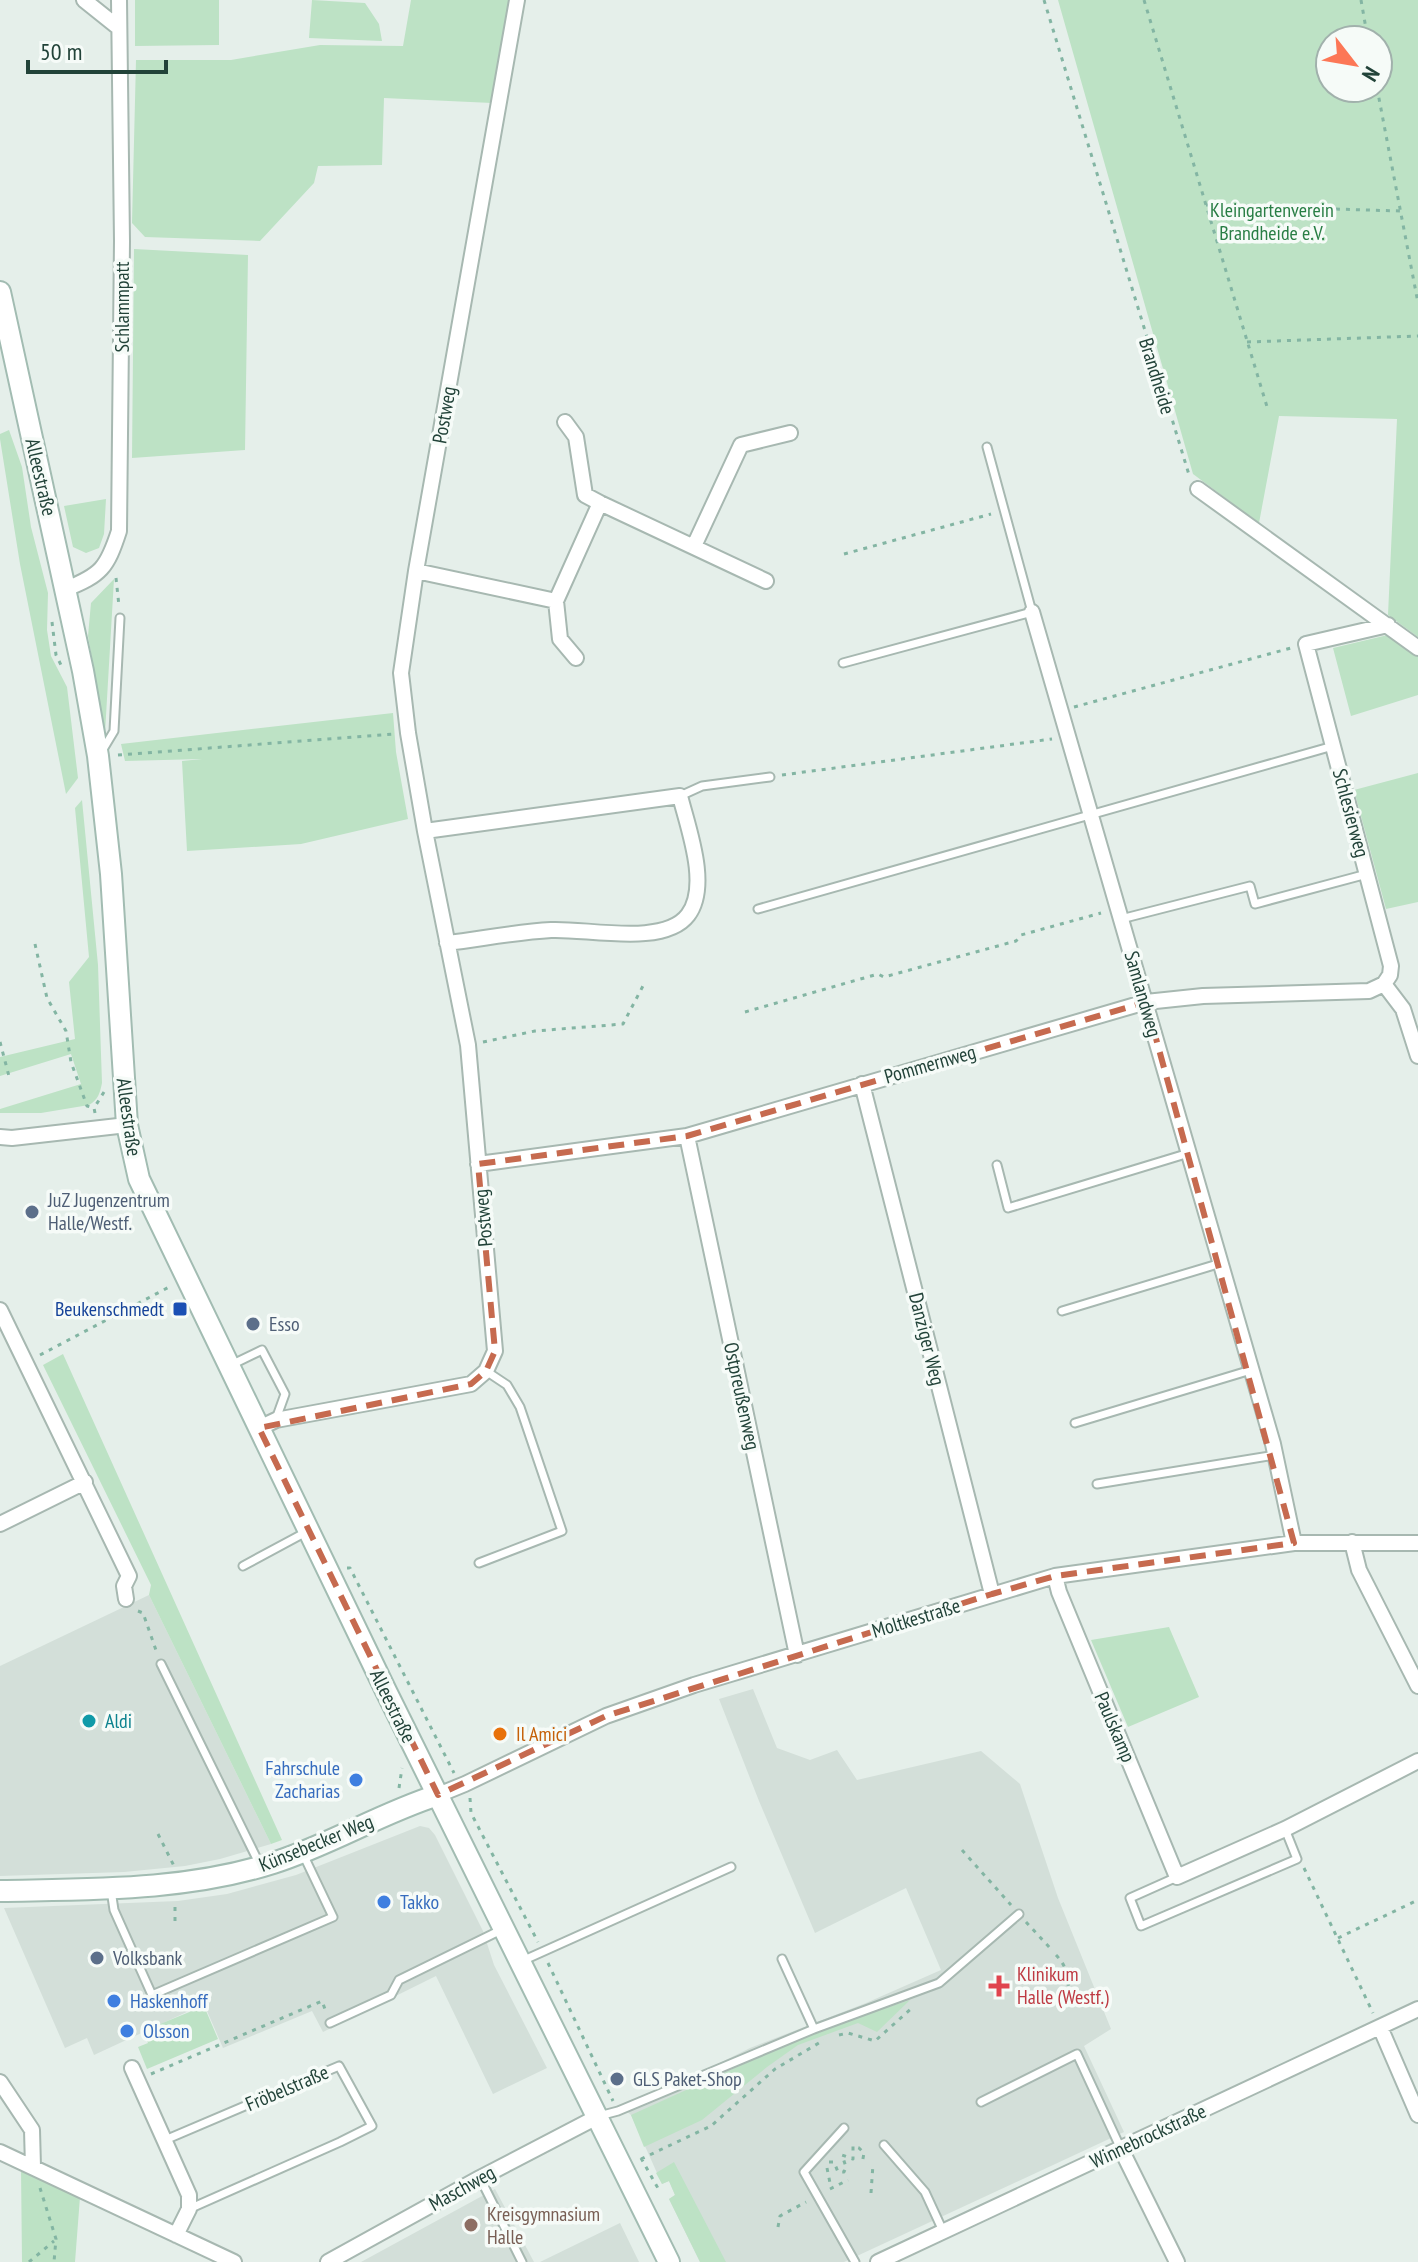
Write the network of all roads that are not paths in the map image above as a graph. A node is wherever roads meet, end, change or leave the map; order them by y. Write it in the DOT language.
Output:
graph roads {
  1 [pos="84,0"];
  2 [pos="119,0"];
  3 [pos="517,0"];
  4 [pos="119,28"];
  5 [pos="0,292"];
  6 [pos="565,422"];
  7 [pos="790,433"];
  8 [pos="987,447"];
  9 [pos="1198,489"];
  10 [pos="600,503"];
  11 [pos="694,546"];
  12 [pos="416,571"];
  13 [pos="766,581"];
  14 [pos="66,589"];
  15 [pos="556,601"];
  16 [pos="1032,612"];
  17 [pos="120,618"];
  18 [pos="1388,625"];
  19 [pos="1418,648"];
  20 [pos="576,658"];
  21 [pos="843,663"];
  22 [pos="1333,746"];
  23 [pos="98,756"];
  24 [pos="770,777"];
  25 [pos="680,796"];
  26 [pos="1091,814"];
  27 [pos="425,831"];
  28 [pos="1367,874"];
  29 [pos="758,909"];
  30 [pos="1120,914"];
  31 [pos="447,943"];
  32 [pos="1384,984"];
  33 [pos="1146,1002"];
  34 [pos="1418,1056"];
  35 [pos="862,1084"];
  36 [pos="127,1125"];
  37 [pos="687,1136"];
  38 [pos="0,1137"];
  39 [pos="1189,1153"];
  40 [pos="478,1164"];
  41 [pos="997,1165"];
  42 [pos="1221,1263"];
  43 [pos="0,1310"];
  44 [pos="1062,1311"];
  45 [pos="229,1366"];
  46 [pos="1251,1370"];
  47 [pos="486,1371"];
  48 [pos="1075,1423"];
  49 [pos="268,1424"];
  50 [pos="1275,1455"];
  51 [pos="85,1482"];
  52 [pos="1097,1484"];
  53 [pos="0,1524"];
  54 [pos="309,1530"];
  55 [pos="1352,1542"];
  56 [pos="1294,1543"];
  57 [pos="1418,1543"];
  58 [pos="479,1563"];
  59 [pos="243,1566"];
  60 [pos="1055,1576"];
  61 [pos="992,1594"];
  62 [pos="126,1599"];
  63 [pos="797,1655"];
  64 [pos="161,1664"];
  65 [pos="1418,1686"];
  66 [pos="1418,1761"];
  67 [pos="438,1795"];
  68 [pos="1285,1829"];
  69 [pos="302,1852"];
  70 [pos="261,1866"];
  71 [pos="731,1867"];
  72 [pos="1177,1877"];
  73 [pos="110,1888"];
  74 [pos="0,1891"];
  75 [pos="1019,1914"];
  76 [pos="504,1929"];
  77 [pos="782,1959"];
  78 [pos="520,1961"];
  79 [pos="1418,2009"];
  80 [pos="330,2023"];
  81 [pos="1380,2027"];
  82 [pos="814,2029"];
  83 [pos="135,2074"];
  84 [pos="0,2082"];
  85 [pos="981,2102"];
  86 [pos="1418,2115"];
  87 [pos="597,2117"];
  88 [pos="844,2128"];
  89 [pos="165,2140"];
  90 [pos="884,2145"];
  91 [pos="1121,2149"];
  92 [pos="0,2152"];
  93 [pos="33,2167"];
  94 [pos="480,2178"];
  95 [pos="189,2209"];
  96 [pos="943,2231"];
  97 [pos="176,2235"];
  98 [pos="217,2258"];
  99 [pos="234,2262"];
  100 [pos="328,2262"];
  101 [pos="522,2262"];
  102 [pos="669,2262"];
  103 [pos="855,2262"];
  104 [pos="878,2262"];
  105 [pos="1177,2262"];
  1 -- 4 [label="street"];
  2 -- 4 [label="street, Schlammpatt"];
  3 -- 12 [label="street, Postweg"];
  4 -- 14 [label="street, Schlammpatt"];
  5 -- 14 [label="street, Alleestraße"];
  6 -- 10 [label="street"];
  7 -- 11 [label="street"];
  8 -- 16 [label="lane, Samlandweg"];
  9 -- 18 [label="street"];
  10 -- 11 [label="street"];
  10 -- 15 [label="street"];
  11 -- 13 [label="street"];
  12 -- 15 [label="street"];
  12 -- 27 [label="street, Postweg"];
  14 -- 23 [label="street, Alleestraße"];
  15 -- 20 [label="street"];
  16 -- 21 [label="lane"];
  16 -- 26 [label="street, Samlandweg"];
  17 -- 23 [label="lane"];
  18 -- 19 [label="street"];
  18 -- 22 [label="street, Schlesierweg"];
  22 -- 26 [label="lane"];
  22 -- 28 [label="street, Schlesierweg"];
  23 -- 36 [label="street, Alleestraße"];
  24 -- 25 [label="lane"];
  25 -- 27 [label="street"];
  25 -- 31 [label="street"];
  26 -- 29 [label="lane"];
  26 -- 30 [label="street, Samlandweg"];
  27 -- 31 [label="street, Postweg"];
  28 -- 30 [label="lane"];
  28 -- 32 [label="street, Schlesierweg"];
  30 -- 33 [label="street, Samlandweg"];
  31 -- 40 [label="street, Postweg"];
  32 -- 33 [label="street, Pommernweg"];
  32 -- 34 [label="street"];
  33 -- 35 [label="street, Pommernweg"];
  33 -- 39 [label="street, Samlandweg"];
  35 -- 37 [label="street, Pommernweg"];
  35 -- 61 [label="street, Danziger Weg"];
  36 -- 38 [label="street"];
  36 -- 45 [label="street, Alleestraße"];
  37 -- 40 [label="street, Pommernweg"];
  37 -- 63 [label="street, Ostpreußenweg"];
  39 -- 41 [label="lane"];
  39 -- 42 [label="street, Samlandweg"];
  40 -- 47 [label="street, Postweg"];
  42 -- 44 [label="lane"];
  42 -- 46 [label="street, Samlandweg"];
  43 -- 51 [label="street"];
  45 -- 49 [label="street, Alleestraße"];
  45 -- 49 [label="lane"];
  46 -- 48 [label="lane"];
  46 -- 50 [label="street, Samlandweg"];
  47 -- 49 [label="street"];
  47 -- 58 [label="lane"];
  49 -- 54 [label="street, Alleestraße"];
  50 -- 52 [label="lane"];
  50 -- 56 [label="street, Samlandweg"];
  51 -- 53 [label="street"];
  51 -- 62 [label="street"];
  54 -- 59 [label="lane"];
  54 -- 67 [label="street, Alleestraße"];
  55 -- 56 [label="street, Moltkestraße"];
  55 -- 57 [label="street, Moltkestraße"];
  55 -- 65 [label="street"];
  56 -- 60 [label="street, Moltkestraße"];
  60 -- 61 [label="street, Moltkestraße"];
  60 -- 72 [label="street, Paulskamp"];
  61 -- 63 [label="street, Moltkestraße"];
  63 -- 67 [label="street, Moltkestraße"];
  64 -- 70 [label="lane"];
  66 -- 68 [label="street"];
  67 -- 69 [label="street, Künsebecker Weg"];
  67 -- 76 [label="street, Alleestraße"];
  68 -- 72 [label="street"];
  68 -- 72 [label="lane"];
  69 -- 70 [label="street, Künsebecker Weg"];
  69 -- 73 [label="lane"];
  70 -- 73 [label="street, Künsebecker Weg"];
  71 -- 78 [label="lane"];
  73 -- 74 [label="street, Künsebecker Weg"];
  75 -- 82 [label="lane"];
  76 -- 78 [label="street, Alleestraße"];
  76 -- 80 [label="lane"];
  77 -- 82 [label="lane"];
  78 -- 87 [label="street, Alleestraße"];
  79 -- 81 [label="street, Winnebrockstraße"];
  81 -- 86 [label="street"];
  81 -- 91 [label="street, Winnebrockstraße"];
  82 -- 87 [label="lane"];
  83 -- 89 [label="street"];
  84 -- 93 [label="street"];
  85 -- 91 [label="lane"];
  87 -- 94 [label="street, Maschweg"];
  87 -- 102 [label="street, Alleestraße"];
  88 -- 103 [label="lane"];
  89 -- 95 [label="street"];
  89 -- 95 [label="lane, Fröbelstraße"];
  90 -- 96 [label="lane"];
  91 -- 96 [label="street, Winnebrockstraße"];
  91 -- 105 [label="street"];
  92 -- 93 [label="street"];
  93 -- 97 [label="street"];
  94 -- 100 [label="street, Maschweg"];
  94 -- 101 [label="lane"];
  95 -- 97 [label="street"];
  96 -- 104 [label="street, Winnebrockstraße"];
  97 -- 98 [label="street"];
  98 -- 99 [label="street"];
}
